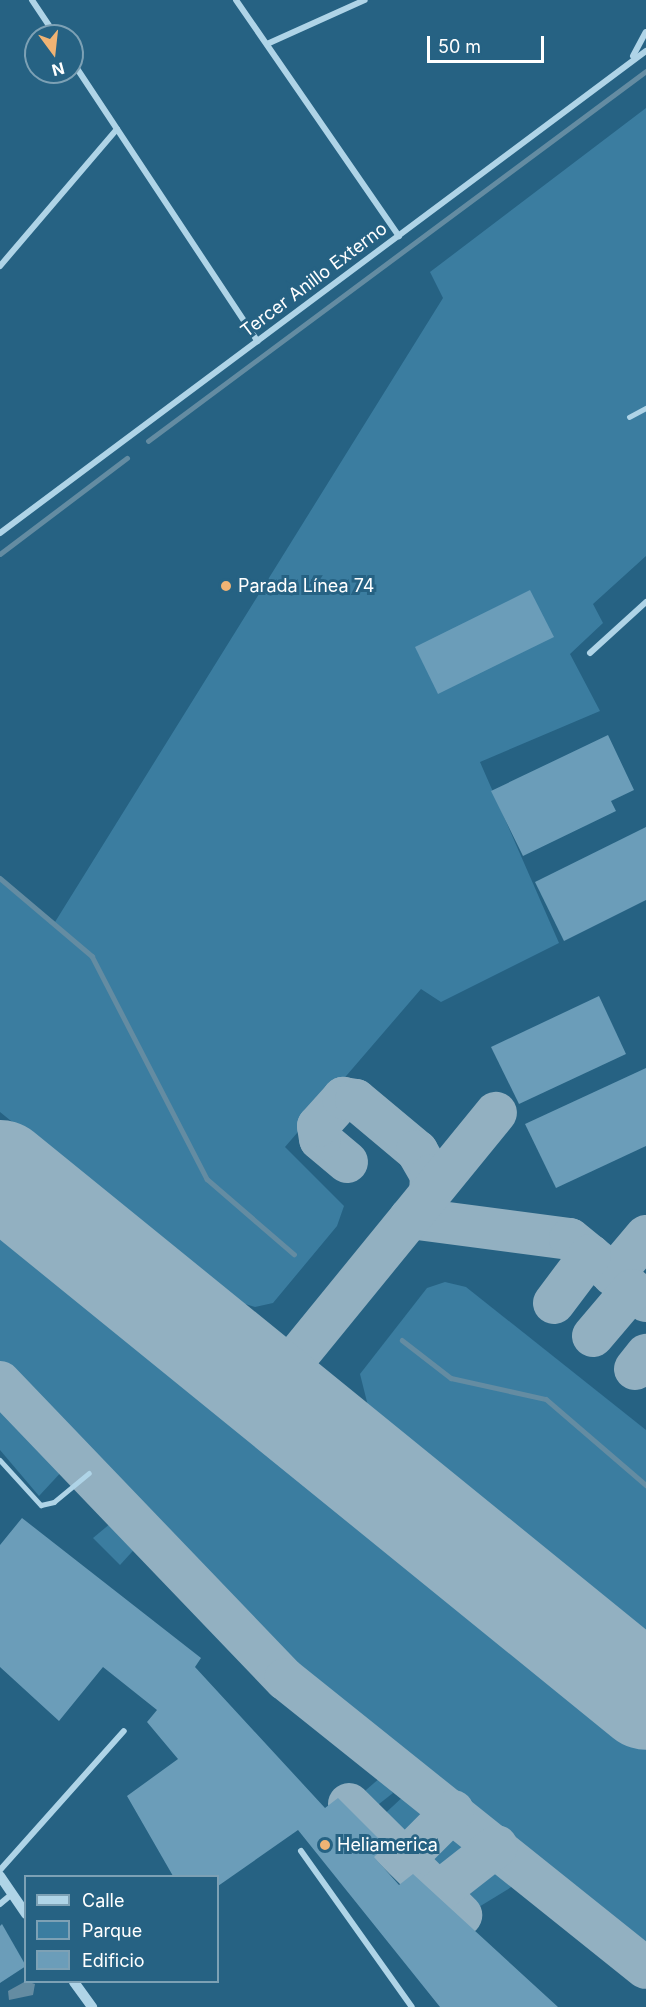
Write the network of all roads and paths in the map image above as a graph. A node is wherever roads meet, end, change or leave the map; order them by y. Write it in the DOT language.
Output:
graph roads {
  1 [pos="32,0"];
  2 [pos="236,0"];
  3 [pos="365,0"];
  4 [pos="48,24"];
  5 [pos="646,32"];
  6 [pos="267,44"];
  7 [pos="646,51"];
  8 [pos="632,57"];
  9 [pos="84,79"];
  10 [pos="117,129"];
  11 [pos="399,236"];
  12 [pos="0,266"];
  13 [pos="257,341"];
  14 [pos="646,408"];
  15 [pos="628,417"];
  16 [pos="0,533"];
  17 [pos="646,602"];
  18 [pos="590,653"];
  19 [pos="0,1460"];
  20 [pos="89,1473"];
  21 [pos="124,1731"];
  22 [pos="301,1851"];
  23 [pos="0,1870"];
  24 [pos="0,1876"];
  25 [pos="12,1894"];
  26 [pos="0,1904"];
  27 [pos="24,1911"];
  28 [pos="75,1983"];
  29 [pos="92,2007"];
  30 [pos="412,2007"];
  1 -- 4 [label="street"];
  2 -- 6 [label="street"];
  3 -- 6 [label="street"];
  5 -- 8 [label="street"];
  6 -- 11 [label="street"];
  7 -- 8 [label="street, Tercer Anillo Externo"];
  8 -- 11 [label="street, Tercer Anillo Externo"];
  9 -- 10 [label="street"];
  10 -- 12 [label="street"];
  10 -- 13 [label="street"];
  11 -- 13 [label="street, Tercer Anillo Externo"];
  13 -- 16 [label="street, Tercer Anillo Externo"];
  14 -- 15 [label="lane"];
  17 -- 18 [label="street"];
  19 -- 20 [label="lane"];
  21 -- 23 [label="street"];
  22 -- 30 [label="street"];
  24 -- 25 [label="street"];
  25 -- 26 [label="street"];
  25 -- 27 [label="street"];
  28 -- 29 [label="street"];
}
